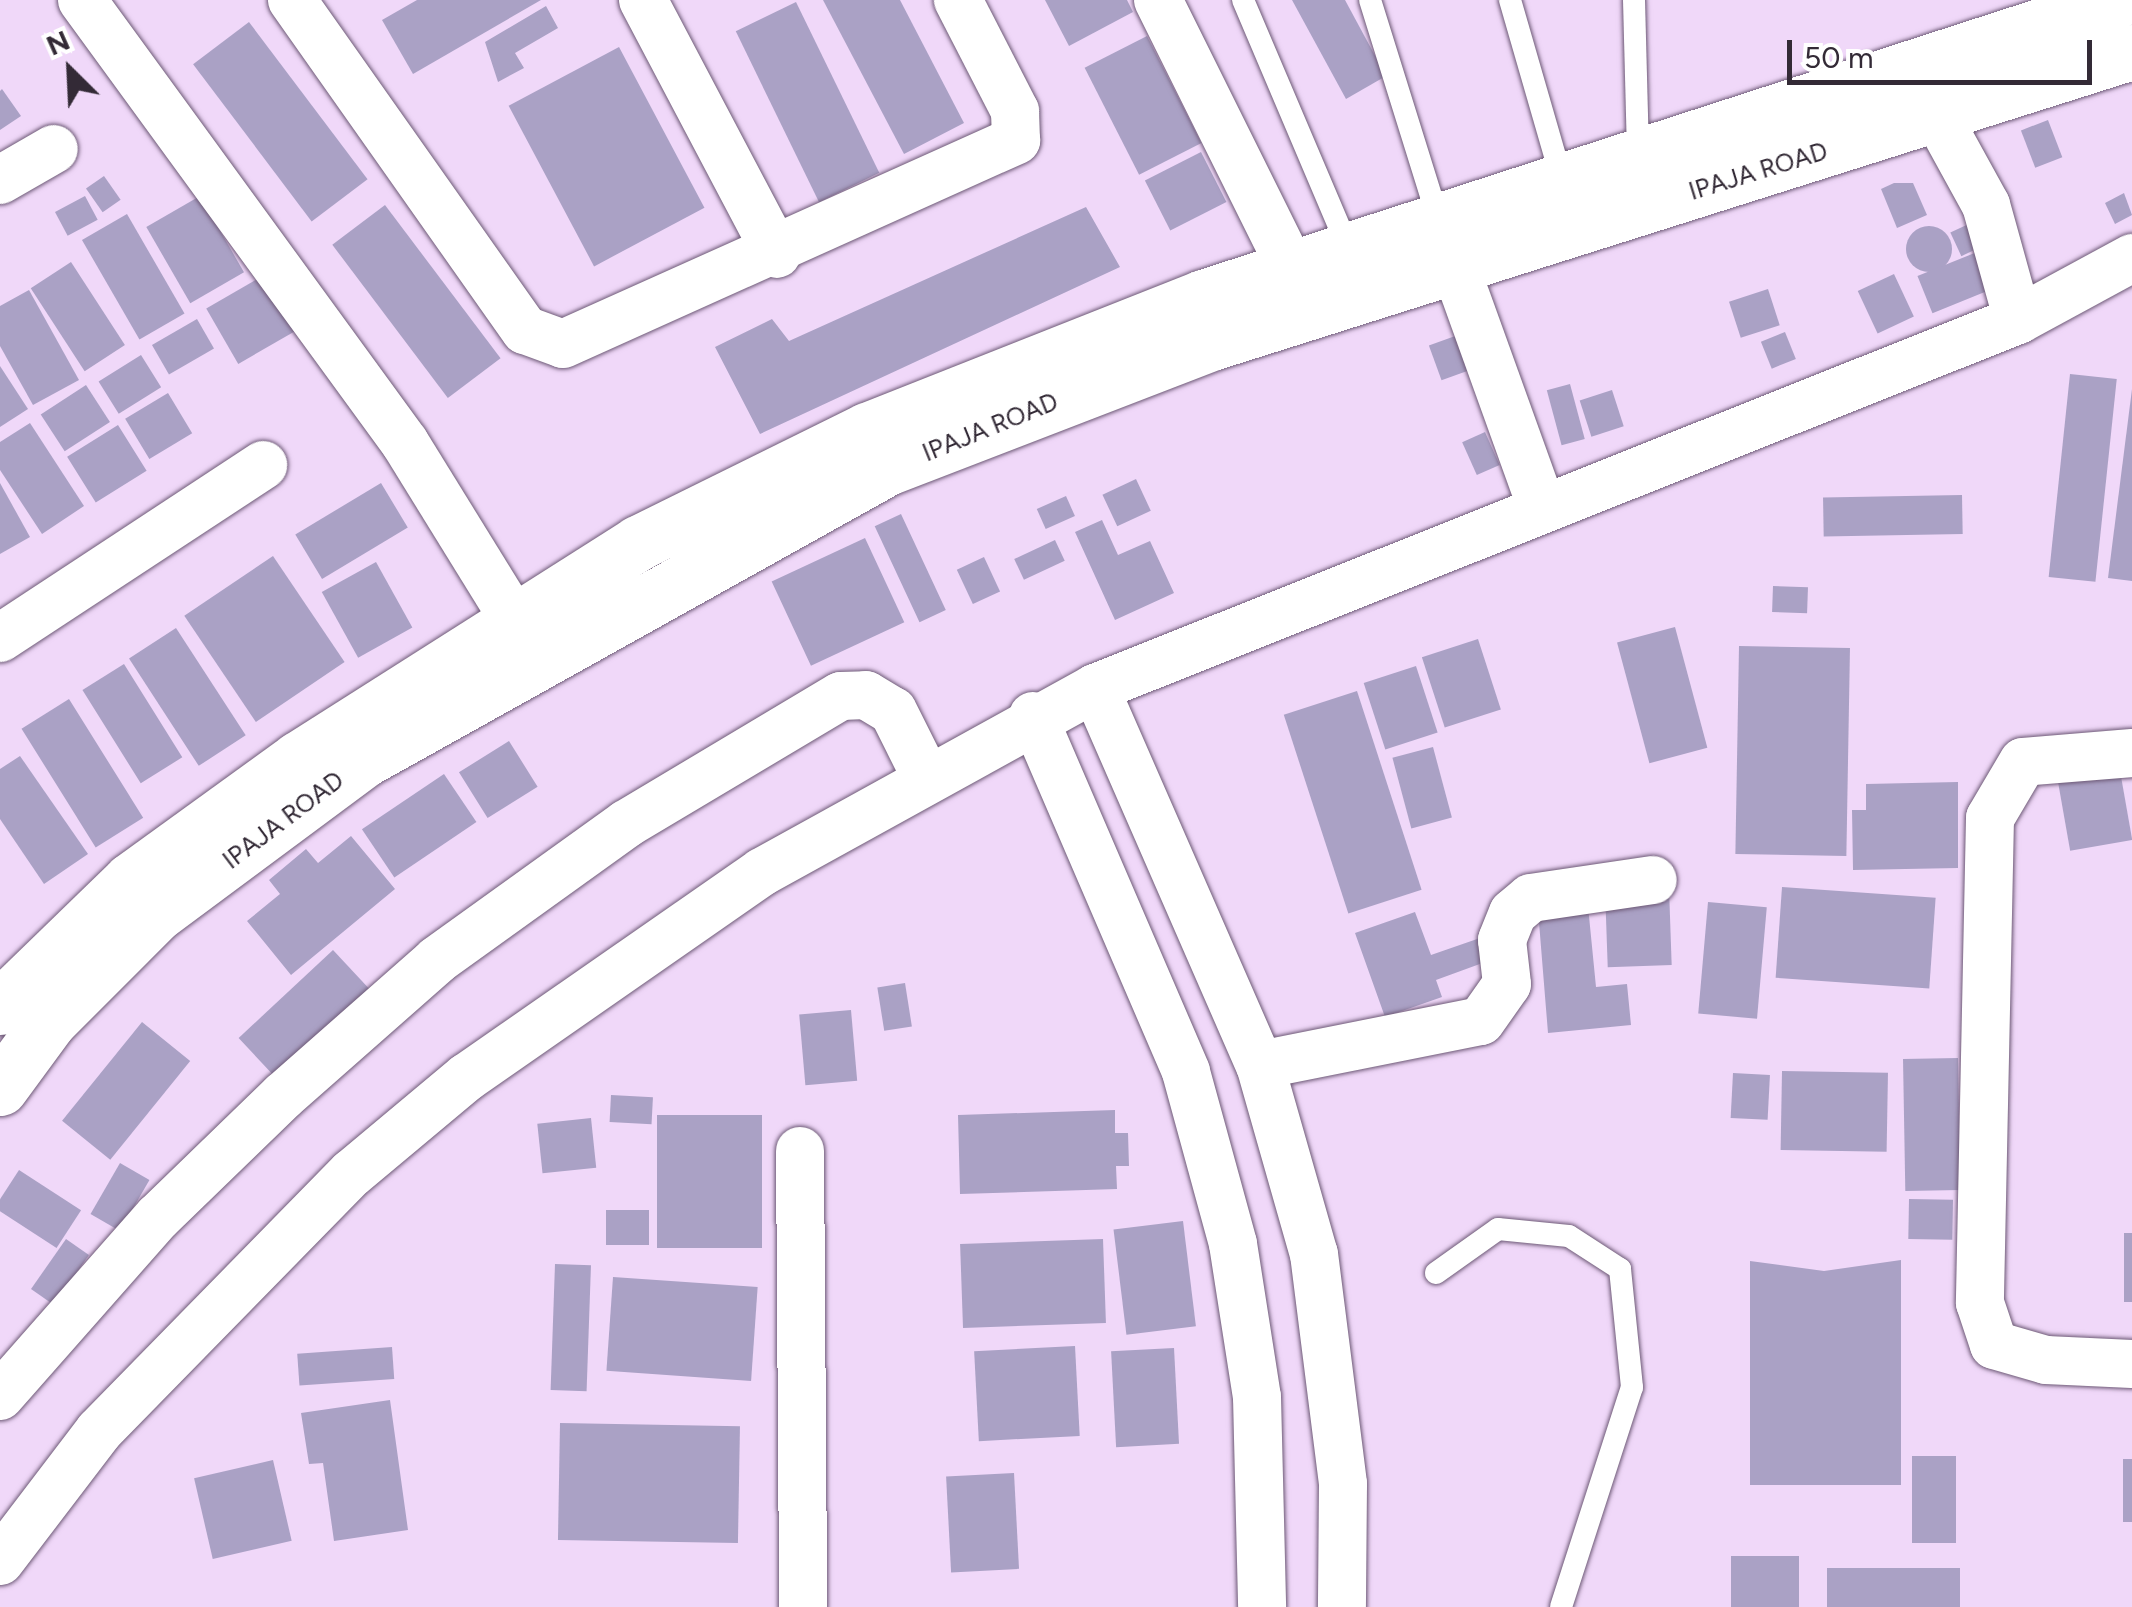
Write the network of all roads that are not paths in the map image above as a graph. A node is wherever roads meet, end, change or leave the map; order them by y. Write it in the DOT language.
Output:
graph roads {
  1 [pos="82,0"];
  2 [pos="292,0"];
  3 [pos="643,0"];
  4 [pos="958,0"];
  5 [pos="1158,0"];
  6 [pos="1243,0"];
  7 [pos="1370,0"];
  8 [pos="1510,0"];
  9 [pos="1634,0"];
  10 [pos="2120,0"];
  11 [pos="2132,52"];
  12 [pos="1937,116"];
  13 [pos="54,149"];
  14 [pos="1638,159"];
  15 [pos="0,180"];
  16 [pos="1563,184"];
  17 [pos="1447,244"];
  18 [pos="1349,250"];
  19 [pos="777,254"];
  20 [pos="2132,258"];
  21 [pos="1291,268"];
  22 [pos="2018,320"];
  23 [pos="877,449"];
  24 [pos="263,465"];
  25 [pos="1540,503"];
  26 [pos="512,616"];
  27 [pos="0,638"];
  28 [pos="1096,688"];
  29 [pos="1033,716"];
  30 [pos="2132,753"];
  31 [pos="925,776"];
  32 [pos="1653,880"];
  33 [pos="0,1006"];
  34 [pos="1260,1065"];
  35 [pos="0,1088"];
  36 [pos="800,1151"];
  37 [pos="1436,1273"];
  38 [pos="2132,1364"];
  39 [pos="0,1396"];
  40 [pos="0,1561"];
  41 [pos="804,1607"];
  42 [pos="1262,1607"];
  43 [pos="1342,1607"];
  44 [pos="1560,1607"];
  1 -- 26 [label="street"];
  2 -- 19 [label="street"];
  3 -- 19 [label="street"];
  4 -- 19 [label="street"];
  5 -- 21 [label="street"];
  6 -- 18 [label="lane"];
  7 -- 17 [label="lane"];
  8 -- 16 [label="lane"];
  9 -- 14 [label="lane"];
  10 -- 14 [label="main road, IPAJA ROAD"];
  11 -- 12 [label="main road, IPAJA ROAD"];
  12 -- 17 [label="main road, IPAJA ROAD"];
  12 -- 22 [label="street"];
  13 -- 15 [label="street"];
  14 -- 16 [label="main road, IPAJA ROAD"];
  16 -- 17 [label="main road, IPAJA ROAD"];
  17 -- 18 [label="main road, IPAJA ROAD"];
  17 -- 23 [label="main road, IPAJA ROAD"];
  17 -- 25 [label="street"];
  18 -- 21 [label="main road, IPAJA ROAD"];
  20 -- 22 [label="street"];
  21 -- 23 [label="main road, IPAJA ROAD"];
  22 -- 25 [label="street"];
  23 -- 26 [label="main road, IPAJA ROAD"];
  23 -- 35 [label="main road, IPAJA ROAD"];
  24 -- 27 [label="street"];
  25 -- 28 [label="street"];
  26 -- 33 [label="main road, IPAJA ROAD"];
  28 -- 29 [label="street"];
  28 -- 34 [label="street"];
  29 -- 31 [label="street"];
  29 -- 42 [label="street"];
  30 -- 38 [label="street"];
  31 -- 39 [label="street"];
  31 -- 40 [label="street"];
  32 -- 34 [label="street"];
  34 -- 43 [label="street"];
  36 -- 41 [label="street"];
  37 -- 44 [label="lane"];
}
